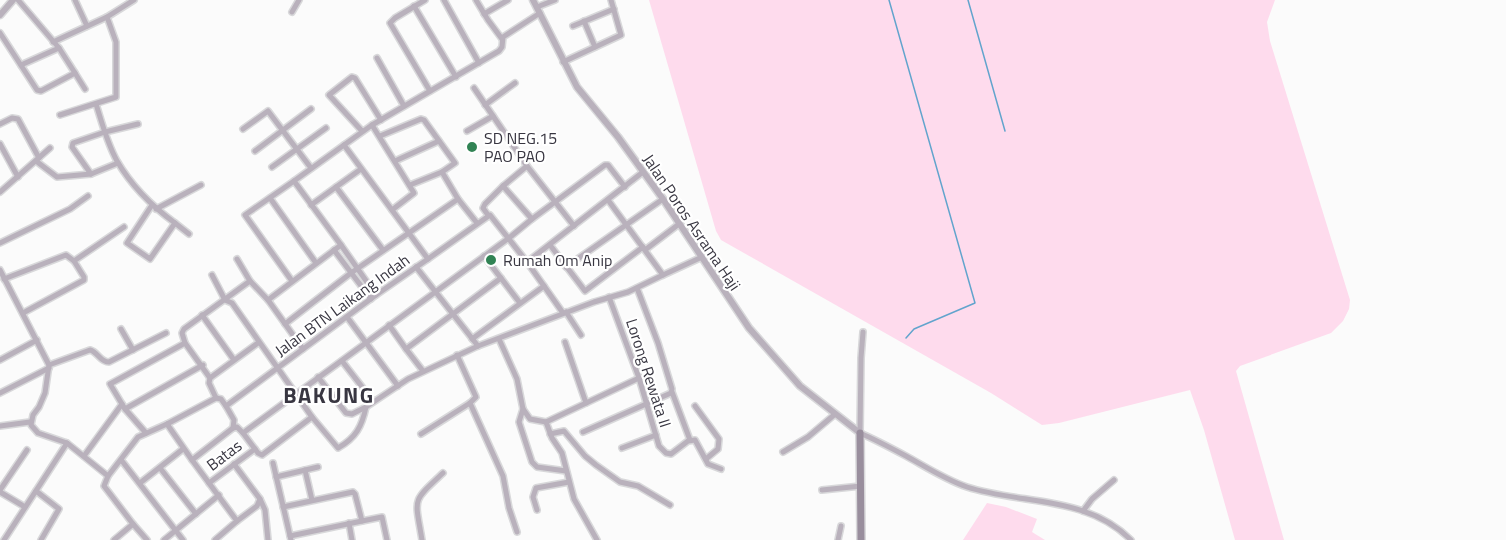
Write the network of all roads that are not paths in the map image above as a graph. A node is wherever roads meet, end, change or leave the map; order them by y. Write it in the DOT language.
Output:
graph roads {
  1 [pos="13,0"];
  2 [pos="18,0"];
  3 [pos="75,0"];
  4 [pos="134,0"];
  5 [pos="299,0"];
  6 [pos="425,0"];
  7 [pos="444,0"];
  8 [pos="476,0"];
  9 [pos="508,0"];
  10 [pos="533,0"];
  11 [pos="555,0"];
  12 [pos="611,0"];
  13 [pos="414,6"];
  14 [pos="614,9"];
  15 [pos="538,10"];
  16 [pos="292,12"];
  17 [pos="484,14"];
  18 [pos="0,15"];
  19 [pos="107,17"];
  20 [pos="584,21"];
  21 [pos="87,26"];
  22 [pos="573,27"];
  23 [pos="0,33"];
  24 [pos="502,39"];
  25 [pos="53,42"];
  26 [pos="595,47"];
  27 [pos="59,48"];
  28 [pos="377,58"];
  29 [pos="563,62"];
  30 [pos="480,63"];
  31 [pos="21,65"];
  32 [pos="75,73"];
  33 [pos="456,77"];
  34 [pos="515,83"];
  35 [pos="474,88"];
  36 [pos="85,89"];
  37 [pos="430,91"];
  38 [pos="96,104"];
  39 [pos="485,105"];
  40 [pos="404,106"];
  41 [pos="311,109"];
  42 [pos="60,116"];
  43 [pos="493,116"];
  44 [pos="381,120"];
  45 [pos="0,124"];
  46 [pos="138,124"];
  47 [pos="372,125"];
  48 [pos="326,128"];
  49 [pos="243,129"];
  50 [pos="282,131"];
  51 [pos="362,131"];
  52 [pos="467,131"];
  53 [pos="105,132"];
  54 [pos="380,136"];
  55 [pos="439,141"];
  56 [pos="0,144"];
  57 [pos="344,145"];
  58 [pos="50,148"];
  59 [pos="296,149"];
  60 [pos="255,151"];
  61 [pos="38,160"];
  62 [pos="395,160"];
  63 [pos="118,163"];
  64 [pos="527,166"];
  65 [pos="272,167"];
  66 [pos="311,168"];
  67 [pos="361,169"];
  68 [pos="442,172"];
  69 [pos="643,172"];
  70 [pos="91,174"];
  71 [pos="18,177"];
  72 [pos="294,181"];
  73 [pos="201,185"];
  74 [pos="410,185"];
  75 [pos="503,186"];
  76 [pos="336,187"];
  77 [pos="625,187"];
  78 [pos="0,192"];
  79 [pos="88,196"];
  80 [pos="270,198"];
  81 [pos="663,198"];
  82 [pos="458,199"];
  83 [pos="608,200"];
  84 [pos="555,203"];
  85 [pos="311,205"];
  86 [pos="154,207"];
  87 [pos="392,210"];
  88 [pos="488,215"];
  89 [pos="532,219"];
  90 [pos="477,223"];
  91 [pos="175,224"];
  92 [pos="626,224"];
  93 [pos="679,224"];
  94 [pos="124,226"];
  95 [pos="574,226"];
  96 [pos="408,232"];
  97 [pos="189,234"];
  98 [pos="509,238"];
  99 [pos="0,243"];
  100 [pos="341,245"];
  101 [pos="550,245"];
  102 [pos="644,248"];
  103 [pos="334,250"];
  104 [pos="383,250"];
  105 [pos="484,256"];
  106 [pos="702,257"];
  107 [pos="237,259"];
  108 [pos="428,259"];
  109 [pos="74,261"];
  110 [pos="527,262"];
  111 [pos="316,263"];
  112 [pos="416,267"];
  113 [pos="566,267"];
  114 [pos="357,269"];
  115 [pos="0,270"];
  116 [pos="351,273"];
  117 [pos="212,275"];
  118 [pos="663,275"];
  119 [pos="501,278"];
  120 [pos="4,279"];
  121 [pos="250,281"];
  122 [pos="292,281"];
  123 [pos="9,286"];
  124 [pos="544,286"];
  125 [pos="637,288"];
  126 [pos="0,290"];
  127 [pos="585,291"];
  128 [pos="435,292"];
  129 [pos="374,297"];
  130 [pos="609,297"];
  131 [pos="225,300"];
  132 [pos="268,300"];
  133 [pos="594,302"];
  134 [pos="520,303"];
  135 [pos="23,313"];
  136 [pos="564,313"];
  137 [pos="453,314"];
  138 [pos="202,315"];
  139 [pos="347,317"];
  140 [pos="285,324"];
  141 [pos="389,325"];
  142 [pos="121,328"];
  143 [pos="863,332"];
  144 [pos="166,333"];
  145 [pos="581,334"];
  146 [pos="472,339"];
  147 [pos="499,339"];
  148 [pos="37,340"];
  149 [pos="565,342"];
  150 [pos="185,343"];
  151 [pos="258,343"];
  152 [pos="366,343"];
  153 [pos="478,346"];
  154 [pos="303,349"];
  155 [pos="406,349"];
  156 [pos="133,350"];
  157 [pos="458,355"];
  158 [pos="0,360"];
  159 [pos="234,360"];
  160 [pos="342,361"];
  161 [pos="203,365"];
  162 [pos="49,367"];
  163 [pos="277,368"];
  164 [pos="423,371"];
  165 [pos="318,377"];
  166 [pos="210,378"];
  167 [pos="639,378"];
  168 [pos="398,386"];
  169 [pos="672,392"];
  170 [pos="0,393"];
  171 [pos="295,393"];
  172 [pos="216,398"];
  173 [pos="373,401"];
  174 [pos="470,403"];
  175 [pos="586,403"];
  176 [pos="647,404"];
  177 [pos="124,406"];
  178 [pos="226,406"];
  179 [pos="695,406"];
  180 [pos="366,407"];
  181 [pos="523,409"];
  182 [pos="834,415"];
  183 [pos="312,417"];
  184 [pos="30,422"];
  185 [pos="546,422"];
  186 [pos="166,424"];
  187 [pos="0,426"];
  188 [pos="233,428"];
  189 [pos="146,432"];
  190 [pos="583,432"];
  191 [pos="243,433"];
  192 [pos="860,433"];
  193 [pos="421,434"];
  194 [pos="550,434"];
  195 [pos="656,435"];
  196 [pos="690,440"];
  197 [pos="67,443"];
  198 [pos="622,448"];
  199 [pos="183,449"];
  200 [pos="255,449"];
  201 [pos="27,450"];
  202 [pos="783,452"];
  203 [pos="84,456"];
  204 [pos="706,459"];
  205 [pos="192,460"];
  206 [pos="122,461"];
  207 [pos="273,463"];
  208 [pos="234,465"];
  209 [pos="318,467"];
  210 [pos="160,468"];
  211 [pos="721,469"];
  212 [pos="305,470"];
  213 [pos="566,471"];
  214 [pos="443,473"];
  215 [pos="108,476"];
  216 [pos="276,477"];
  217 [pos="1113,480"];
  218 [pos="568,482"];
  219 [pos="140,483"];
  220 [pos="210,483"];
  221 [pos="861,486"];
  222 [pos="822,490"];
  223 [pos="0,491"];
  224 [pos="36,491"];
  225 [pos="219,495"];
  226 [pos="260,499"];
  227 [pos="312,500"];
  228 [pos="670,505"];
  229 [pos="25,507"];
  230 [pos="283,507"];
  231 [pos="537,510"];
  232 [pos="1083,512"];
  233 [pos="196,514"];
  234 [pos="237,521"];
  235 [pos="362,521"];
  236 [pos="133,524"];
  237 [pos="349,524"];
  238 [pos="841,526"];
  239 [pos="176,530"];
  240 [pos="517,532"];
  241 [pos="290,538"];
  242 [pos="4,540"];
  243 [pos="41,540"];
  244 [pos="114,540"];
  245 [pos="147,540"];
  246 [pos="164,540"];
  247 [pos="183,540"];
  248 [pos="214,540"];
  249 [pos="268,540"];
  250 [pos="352,540"];
  251 [pos="387,540"];
  252 [pos="422,540"];
  253 [pos="597,540"];
  254 [pos="838,540"];
  255 [pos="861,540"];
  256 [pos="1131,540"];
  1 -- 18 [label="street"];
  2 -- 25 [label="street"];
  3 -- 21 [label="street"];
  4 -- 19 [label="street"];
  5 -- 16 [label="street"];
  6 -- 13 [label="street"];
  7 -- 30 [label="street"];
  8 -- 17 [label="street"];
  9 -- 17 [label="street"];
  10 -- 15 [label="street, Jalan Poros Asrama Haji"];
  11 -- 15 [label="street"];
  12 -- 14 [label="street"];
  13 -- 33 [label="street"];
  13 -- 37 [label="street"];
  14 -- 20 [label="street"];
  14 -- 26 [label="street"];
  15 -- 24 [label="street"];
  15 -- 29 [label="street, Jalan Poros Asrama Haji"];
  17 -- 24 [label="street"];
  19 -- 21 [label="street"];
  19 -- 38 [label="street"];
  20 -- 22 [label="street"];
  20 -- 26 [label="street"];
  21 -- 25 [label="street"];
  23 -- 31 [label="street"];
  24 -- 30 [label="street"];
  25 -- 27 [label="street"];
  26 -- 29 [label="street"];
  27 -- 31 [label="street"];
  27 -- 32 [label="street"];
  28 -- 40 [label="street"];
  29 -- 69 [label="street, Jalan Poros Asrama Haji"];
  30 -- 33 [label="street"];
  31 -- 32 [label="street"];
  32 -- 36 [label="street"];
  33 -- 37 [label="street"];
  34 -- 39 [label="street"];
  35 -- 39 [label="street"];
  37 -- 40 [label="street"];
  38 -- 42 [label="street"];
  38 -- 53 [label="street"];
  39 -- 43 [label="street"];
  40 -- 44 [label="street"];
  41 -- 50 [label="street"];
  43 -- 52 [label="street"];
  43 -- 64 [label="street"];
  44 -- 47 [label="street"];
  44 -- 51 [label="street"];
  45 -- 61 [label="street"];
  46 -- 53 [label="street"];
  47 -- 51 [label="street"];
  47 -- 54 [label="street"];
  48 -- 59 [label="street"];
  49 -- 50 [label="street"];
  50 -- 59 [label="street"];
  50 -- 60 [label="street"];
  51 -- 57 [label="street"];
  53 -- 63 [label="street"];
  53 -- 70 [label="street"];
  54 -- 55 [label="street"];
  54 -- 62 [label="street"];
  55 -- 62 [label="street"];
  55 -- 68 [label="street"];
  56 -- 71 [label="street"];
  57 -- 66 [label="street"];
  57 -- 67 [label="street, Jalan BTN Laikang Indah"];
  58 -- 61 [label="street"];
  59 -- 65 [label="street"];
  59 -- 66 [label="street"];
  61 -- 70 [label="street"];
  61 -- 71 [label="street"];
  62 -- 74 [label="street"];
  63 -- 70 [label="street"];
  63 -- 86 [label="street"];
  64 -- 75 [label="street"];
  64 -- 84 [label="street"];
  66 -- 72 [label="street"];
  67 -- 76 [label="street"];
  67 -- 87 [label="street, Jalan BTN Laikang Indah"];
  68 -- 74 [label="street"];
  68 -- 82 [label="street"];
  69 -- 77 [label="street"];
  69 -- 81 [label="street, Jalan Poros Asrama Haji"];
  71 -- 78 [label="street"];
  72 -- 80 [label="street"];
  72 -- 85 [label="street"];
  73 -- 86 [label="street"];
  74 -- 87 [label="street"];
  75 -- 88 [label="street"];
  75 -- 89 [label="street"];
  76 -- 85 [label="street"];
  76 -- 104 [label="street"];
  77 -- 83 [label="street"];
  77 -- 84 [label="street"];
  79 -- 99 [label="street"];
  80 -- 111 [label="street"];
  80 -- 122 [label="street"];
  81 -- 92 [label="street"];
  81 -- 93 [label="street, Jalan Poros Asrama Haji"];
  82 -- 90 [label="street"];
  82 -- 96 [label="street"];
  83 -- 92 [label="street"];
  83 -- 95 [label="street"];
  84 -- 89 [label="street"];
  84 -- 95 [label="street"];
  85 -- 100 [label="street"];
  86 -- 91 [label="street"];
  86 -- 91 [label="street"];
  87 -- 96 [label="street, Jalan BTN Laikang Indah"];
  88 -- 90 [label="street"];
  88 -- 98 [label="street"];
  89 -- 98 [label="street"];
  90 -- 108 [label="street"];
  91 -- 97 [label="street"];
  92 -- 102 [label="street"];
  92 -- 113 [label="street"];
  93 -- 102 [label="street"];
  93 -- 106 [label="street, Jalan Poros Asrama Haji"];
  94 -- 109 [label="street"];
  95 -- 101 [label="street"];
  96 -- 104 [label="street"];
  96 -- 108 [label="street, Jalan BTN Laikang Indah"];
  98 -- 105 [label="street"];
  98 -- 110 [label="street"];
  100 -- 103 [label="street"];
  100 -- 114 [label="street"];
  101 -- 110 [label="street"];
  101 -- 113 [label="street"];
  102 -- 118 [label="street"];
  102 -- 127 [label="street"];
  103 -- 111 [label="street"];
  103 -- 116 [label="street"];
  104 -- 114 [label="street"];
  105 -- 119 [label="street"];
  105 -- 128 [label="street"];
  106 -- 118 [label="street"];
  106 -- 182 [label="street, Jalan Poros Asrama Haji"];
  107 -- 121 [label="street"];
  108 -- 112 [label="street, Jalan BTN Laikang Indah"];
  109 -- 120 [label="street"];
  109 -- 135 [label="street"];
  110 -- 124 [label="street"];
  111 -- 122 [label="street"];
  112 -- 128 [label="street"];
  112 -- 129 [label="street, Jalan BTN Laikang Indah"];
  113 -- 127 [label="street"];
  114 -- 116 [label="street"];
  114 -- 129 [label="street"];
  115 -- 120 [label="street"];
  116 -- 129 [label="street"];
  116 -- 140 [label="street"];
  117 -- 131 [label="street"];
  118 -- 125 [label="street"];
  119 -- 134 [label="street"];
  119 -- 137 [label="street"];
  120 -- 123 [label="street"];
  121 -- 131 [label="street"];
  121 -- 132 [label="street"];
  122 -- 132 [label="street"];
  123 -- 126 [label="street"];
  123 -- 135 [label="street"];
  124 -- 134 [label="street"];
  124 -- 136 [label="street"];
  125 -- 130 [label="street"];
  125 -- 169 [label="street"];
  127 -- 133 [label="street"];
  128 -- 137 [label="street"];
  128 -- 141 [label="street"];
  129 -- 139 [label="street, Jalan BTN Laikang Indah"];
  130 -- 133 [label="street"];
  130 -- 167 [label="street, Lorong Rewata II"];
  131 -- 138 [label="street"];
  131 -- 151 [label="street"];
  132 -- 140 [label="street"];
  133 -- 136 [label="street"];
  134 -- 146 [label="street"];
  135 -- 148 [label="street"];
  136 -- 145 [label="street"];
  136 -- 147 [label="street"];
  137 -- 146 [label="street"];
  137 -- 155 [label="street"];
  138 -- 150 [label="street"];
  138 -- 159 [label="street"];
  139 -- 152 [label="street"];
  139 -- 154 [label="street, Jalan BTN Laikang Indah"];
  140 -- 154 [label="street"];
  141 -- 152 [label="street"];
  141 -- 155 [label="street"];
  142 -- 156 [label="street"];
  143 -- 192 [label="street"];
  144 -- 156 [label="street"];
  146 -- 153 [label="street"];
  147 -- 153 [label="street"];
  147 -- 181 [label="street"];
  148 -- 158 [label="street"];
  148 -- 162 [label="street"];
  149 -- 175 [label="street"];
  150 -- 161 [label="street"];
  150 -- 177 [label="street"];
  151 -- 159 [label="street"];
  151 -- 163 [label="street"];
  152 -- 160 [label="street"];
  152 -- 168 [label="street"];
  153 -- 157 [label="street"];
  154 -- 163 [label="street, Jalan BTN Laikang Indah"];
  155 -- 164 [label="street"];
  156 -- 162 [label="street"];
  157 -- 164 [label="street"];
  157 -- 174 [label="street"];
  159 -- 166 [label="street"];
  160 -- 165 [label="street"];
  160 -- 173 [label="street"];
  161 -- 166 [label="street"];
  161 -- 177 [label="street"];
  162 -- 170 [label="street"];
  162 -- 184 [label="street"];
  163 -- 171 [label="street"];
  163 -- 178 [label="street, Jalan BTN Laikang Indah"];
  164 -- 168 [label="street"];
  165 -- 171 [label="street"];
  165 -- 180 [label="street"];
  166 -- 172 [label="street"];
  167 -- 175 [label="street"];
  167 -- 176 [label="street, Lorong Rewata II"];
  168 -- 173 [label="street"];
  169 -- 176 [label="street"];
  169 -- 196 [label="street"];
  171 -- 183 [label="street"];
  171 -- 191 [label="street"];
  172 -- 178 [label="street"];
  172 -- 186 [label="street"];
  173 -- 180 [label="street"];
  174 -- 193 [label="street"];
  174 -- 240 [label="street"];
  175 -- 185 [label="street"];
  176 -- 190 [label="street"];
  176 -- 195 [label="street, Lorong Rewata II"];
  177 -- 189 [label="street"];
  177 -- 203 [label="street"];
  178 -- 188 [label="street"];
  179 -- 204 [label="street"];
  180 -- 183 [label="street"];
  181 -- 185 [label="street"];
  181 -- 213 [label="street"];
  182 -- 192 [label="street, Jalan Poros Asrama Haji"];
  182 -- 202 [label="street"];
  183 -- 200 [label="street"];
  184 -- 187 [label="street"];
  184 -- 197 [label="street"];
  185 -- 194 [label="street"];
  186 -- 189 [label="street"];
  186 -- 199 [label="street"];
  188 -- 191 [label="street"];
  188 -- 205 [label="street"];
  189 -- 206 [label="street"];
  191 -- 200 [label="street"];
  192 -- 221 [label="main road"];
  192 -- 232 [label="street"];
  194 -- 213 [label="street"];
  194 -- 228 [label="street"];
  195 -- 196 [label="street, Lorong Rewata II"];
  195 -- 198 [label="street"];
  196 -- 204 [label="street, Lorong Rewata II"];
  197 -- 203 [label="street"];
  197 -- 224 [label="street"];
  199 -- 205 [label="street"];
  199 -- 210 [label="street"];
  200 -- 208 [label="street, Batas"];
  201 -- 223 [label="street"];
  203 -- 215 [label="street"];
  204 -- 211 [label="street, Lorong Rewata II"];
  205 -- 220 [label="street"];
  206 -- 215 [label="street"];
  206 -- 219 [label="street"];
  207 -- 216 [label="street"];
  208 -- 220 [label="street, Batas"];
  208 -- 226 [label="street"];
  209 -- 212 [label="street"];
  210 -- 219 [label="street"];
  210 -- 233 [label="street"];
  212 -- 216 [label="street"];
  212 -- 227 [label="street"];
  213 -- 218 [label="street"];
  214 -- 252 [label="street"];
  215 -- 236 [label="street"];
  216 -- 230 [label="street"];
  217 -- 232 [label="street"];
  218 -- 231 [label="street"];
  218 -- 253 [label="street"];
  219 -- 239 [label="street"];
  220 -- 225 [label="street"];
  221 -- 222 [label="street"];
  221 -- 255 [label="main road"];
  223 -- 229 [label="street"];
  224 -- 229 [label="street"];
  224 -- 243 [label="street"];
  225 -- 233 [label="street"];
  225 -- 234 [label="street"];
  226 -- 234 [label="street"];
  226 -- 249 [label="street"];
  227 -- 230 [label="street"];
  227 -- 235 [label="street"];
  229 -- 242 [label="street"];
  230 -- 241 [label="street"];
  232 -- 256 [label="street"];
  233 -- 239 [label="street"];
  234 -- 248 [label="street"];
  235 -- 237 [label="street"];
  235 -- 251 [label="street"];
  236 -- 244 [label="street"];
  236 -- 245 [label="street"];
  237 -- 241 [label="street"];
  237 -- 250 [label="street"];
  238 -- 254 [label="street"];
  239 -- 246 [label="street"];
  239 -- 247 [label="street"];
}
